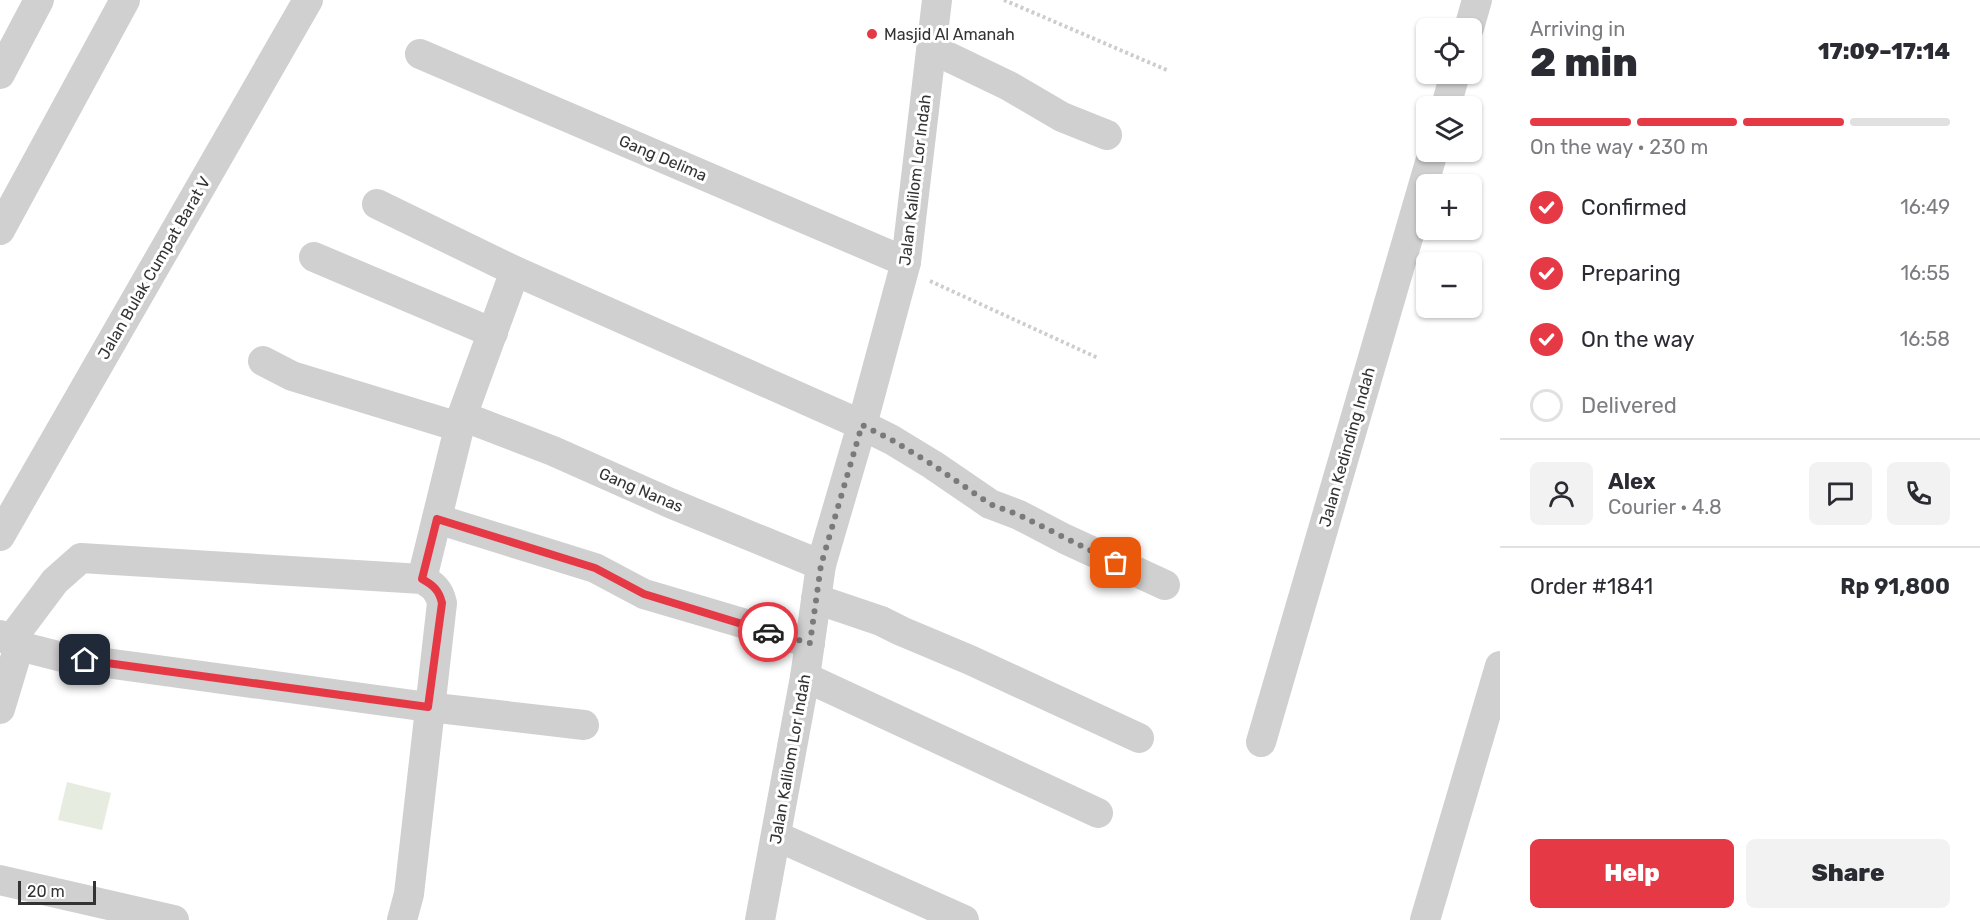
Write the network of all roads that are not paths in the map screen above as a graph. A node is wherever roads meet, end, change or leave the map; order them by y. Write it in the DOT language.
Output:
graph roads {
  1 [pos="39,0"];
  2 [pos="125,0"];
  3 [pos="308,0"];
  4 [pos="937,0"];
  5 [pos="1477,0"];
  6 [pos="1472,18"];
  7 [pos="932,49"];
  8 [pos="420,54"];
  9 [pos="0,74"];
  10 [pos="1107,135"];
  11 [pos="1430,162"];
  12 [pos="377,204"];
  13 [pos="0,231"];
  14 [pos="314,256"];
  15 [pos="905,266"];
  16 [pos="515,272"];
  17 [pos="493,333"];
  18 [pos="263,361"];
  19 [pos="460,422"];
  20 [pos="862,425"];
  21 [pos="437,519"];
  22 [pos="0,536"];
  23 [pos="821,565"];
  24 [pos="422,579"];
  25 [pos="1165,585"];
  26 [pos="816,599"];
  27 [pos="10,641"];
  28 [pos="810,643"];
  29 [pos="1500,666"];
  30 [pos="805,677"];
  31 [pos="428,707"];
  32 [pos="0,709"];
  33 [pos="584,724"];
  34 [pos="1139,738"];
  35 [pos="1261,742"];
  36 [pos="1098,813"];
  37 [pos="776,836"];
  38 [pos="0,880"];
  39 [pos="174,920"];
  40 [pos="402,920"];
  41 [pos="760,920"];
  42 [pos="964,920"];
  43 [pos="1425,920"];
  1 -- 9 [label="street"];
  2 -- 13 [label="street"];
  3 -- 22 [label="street, Jalan Bulak Cumpat Barat V"];
  4 -- 7 [label="street, Jalan Kalilom Lor Indah"];
  5 -- 6 [label="street"];
  7 -- 10 [label="street"];
  7 -- 15 [label="street, Jalan Kalilom Lor Indah"];
  8 -- 15 [label="street, Gang Delima"];
  11 -- 35 [label="street, Jalan Kedinding Indah"];
  12 -- 16 [label="street"];
  14 -- 17 [label="street"];
  15 -- 20 [label="street, Jalan Kalilom Lor Indah"];
  16 -- 17 [label="street"];
  16 -- 20 [label="street"];
  17 -- 19 [label="street"];
  18 -- 19 [label="street, Gang Nanas"];
  19 -- 21 [label="street"];
  19 -- 23 [label="street, Gang Nanas"];
  20 -- 23 [label="street, Jalan Kalilom Lor Indah"];
  20 -- 25 [label="street"];
  21 -- 24 [label="street"];
  21 -- 28 [label="street"];
  23 -- 26 [label="street, Jalan Kalilom Lor Indah"];
  24 -- 27 [label="street"];
  24 -- 31 [label="street"];
  26 -- 28 [label="street, Jalan Kalilom Lor Indah"];
  26 -- 34 [label="street"];
  27 -- 31 [label="street"];
  27 -- 32 [label="street"];
  28 -- 30 [label="street, Jalan Kalilom Lor Indah"];
  29 -- 43 [label="street"];
  30 -- 36 [label="street"];
  30 -- 37 [label="street, Jalan Kalilom Lor Indah"];
  31 -- 33 [label="street"];
  31 -- 40 [label="street"];
  37 -- 41 [label="street, Jalan Kalilom Lor Indah"];
  37 -- 42 [label="street"];
  38 -- 39 [label="street"];
}
